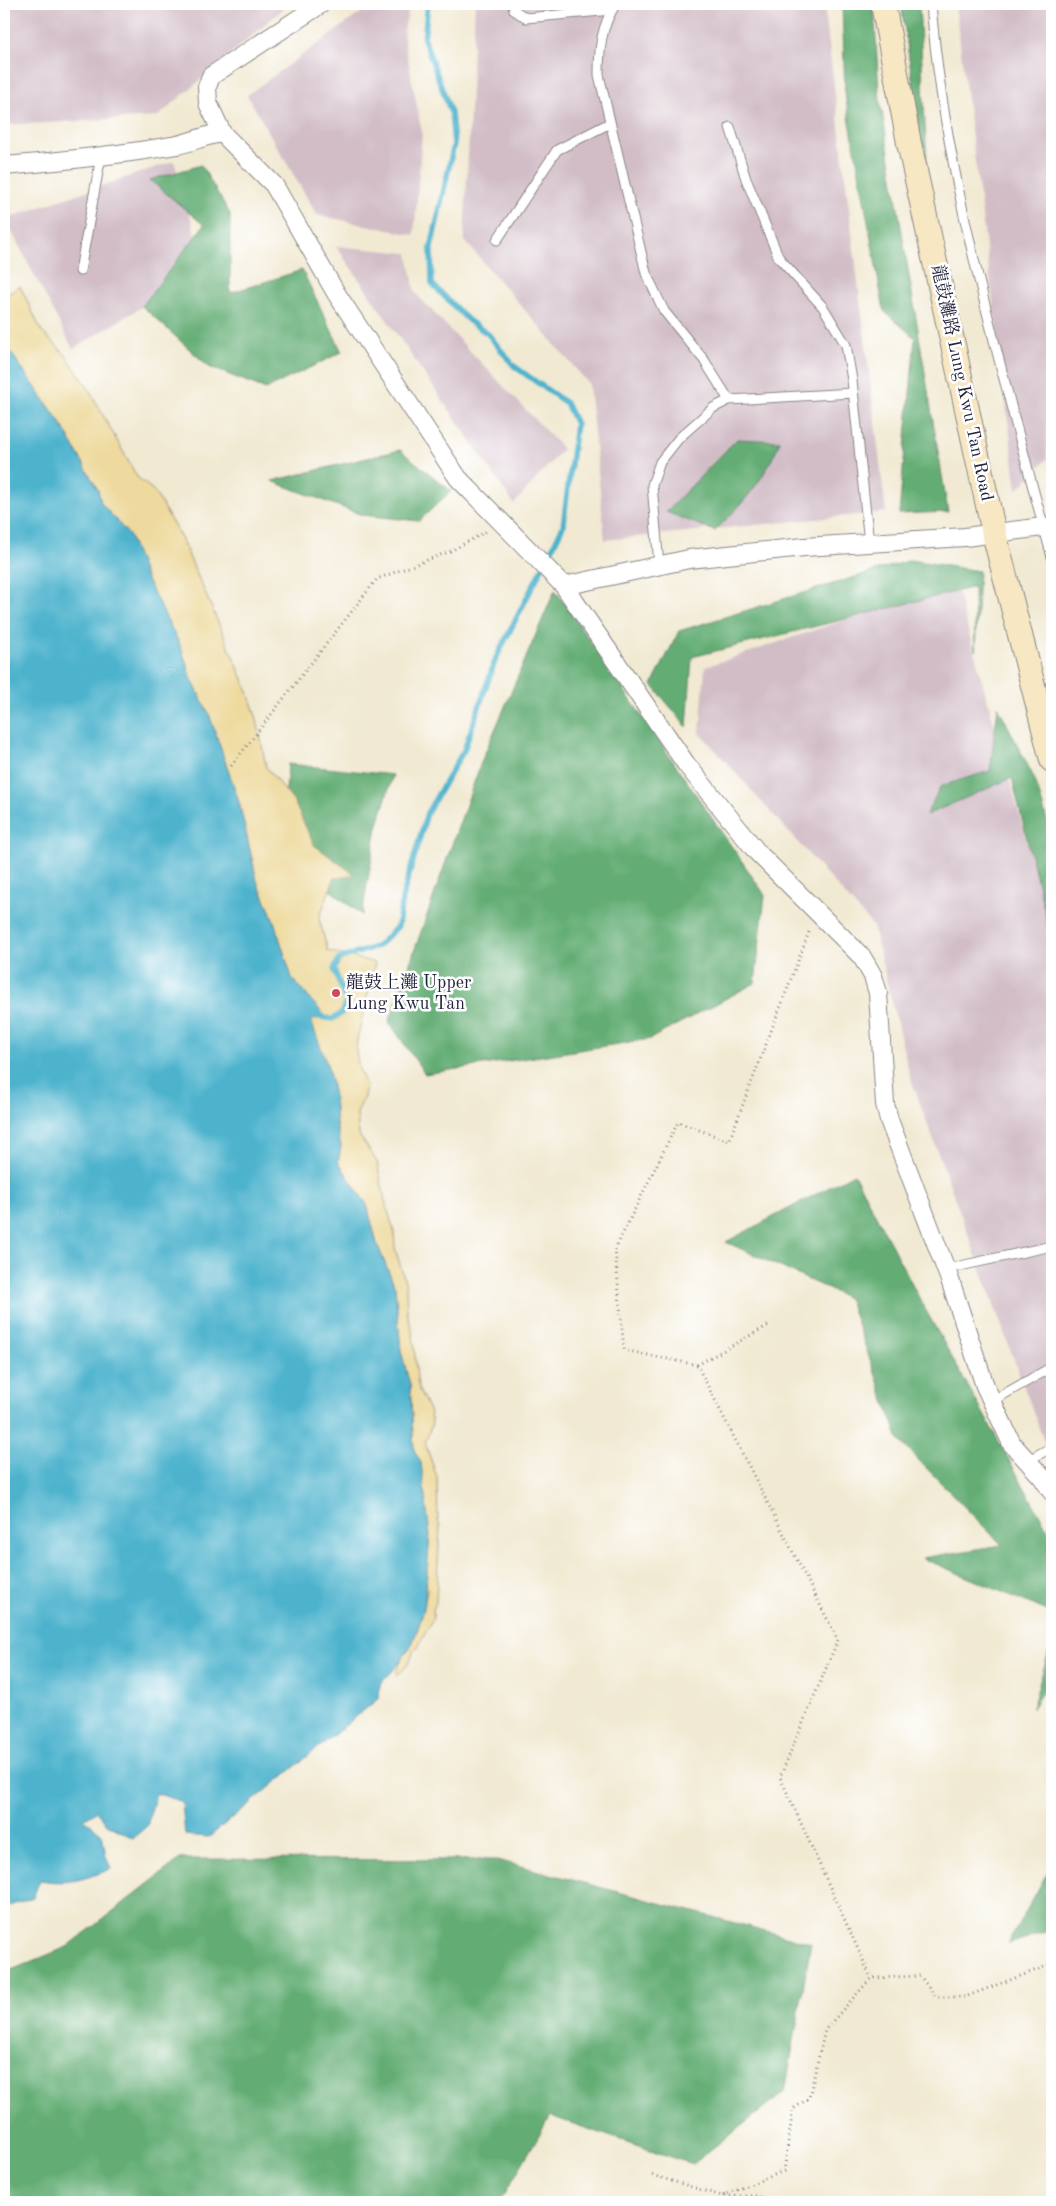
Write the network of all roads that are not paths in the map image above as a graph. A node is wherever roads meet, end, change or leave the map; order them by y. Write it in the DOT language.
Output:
graph roads {
  1 [pos="321,4"];
  2 [pos="513,4"];
  3 [pos="883,4"];
  4 [pos="931,4"];
  5 [pos="614,7"];
  6 [pos="610,122"];
  7 [pos="730,127"];
  8 [pos="222,133"];
  9 [pos="101,156"];
  10 [pos="4,166"];
  11 [pos="497,240"];
  12 [pos="80,271"];
  13 [pos="853,393"];
  14 [pos="729,400"];
  15 [pos="1044,526"];
  16 [pos="994,533"];
  17 [pos="869,543"];
  18 [pos="1052,557"];
  19 [pos="659,565"];
  20 [pos="564,586"];
  21 [pos="1052,760"];
  22 [pos="1052,1246"];
  23 [pos="946,1269"];
  24 [pos="1052,1367"];
  25 [pos="992,1401"];
  26 [pos="1052,1447"];
  27 [pos="1027,1461"];
  28 [pos="1052,1492"];
  1 -- 8 [label="street"];
  2 -- 5 [label="lane"];
  3 -- 16 [label="street, 龍鼓灘路 Lung Kwu Tan Road"];
  4 -- 15 [label="lane"];
  5 -- 6 [label="lane"];
  6 -- 11 [label="lane"];
  6 -- 14 [label="lane"];
  7 -- 13 [label="lane"];
  8 -- 9 [label="street"];
  8 -- 20 [label="street"];
  9 -- 10 [label="street"];
  9 -- 12 [label="lane"];
  13 -- 14 [label="lane"];
  13 -- 17 [label="lane"];
  14 -- 19 [label="lane"];
  15 -- 16 [label="street"];
  15 -- 18 [label="lane"];
  16 -- 17 [label="street"];
  16 -- 21 [label="street, 龍鼓灘路 Lung Kwu Tan Road"];
  17 -- 19 [label="street"];
  19 -- 20 [label="street"];
  20 -- 23 [label="street"];
  22 -- 23 [label="lane"];
  23 -- 25 [label="street"];
  24 -- 25 [label="lane"];
  25 -- 27 [label="street"];
  26 -- 27 [label="lane"];
  27 -- 28 [label="street"];
}
